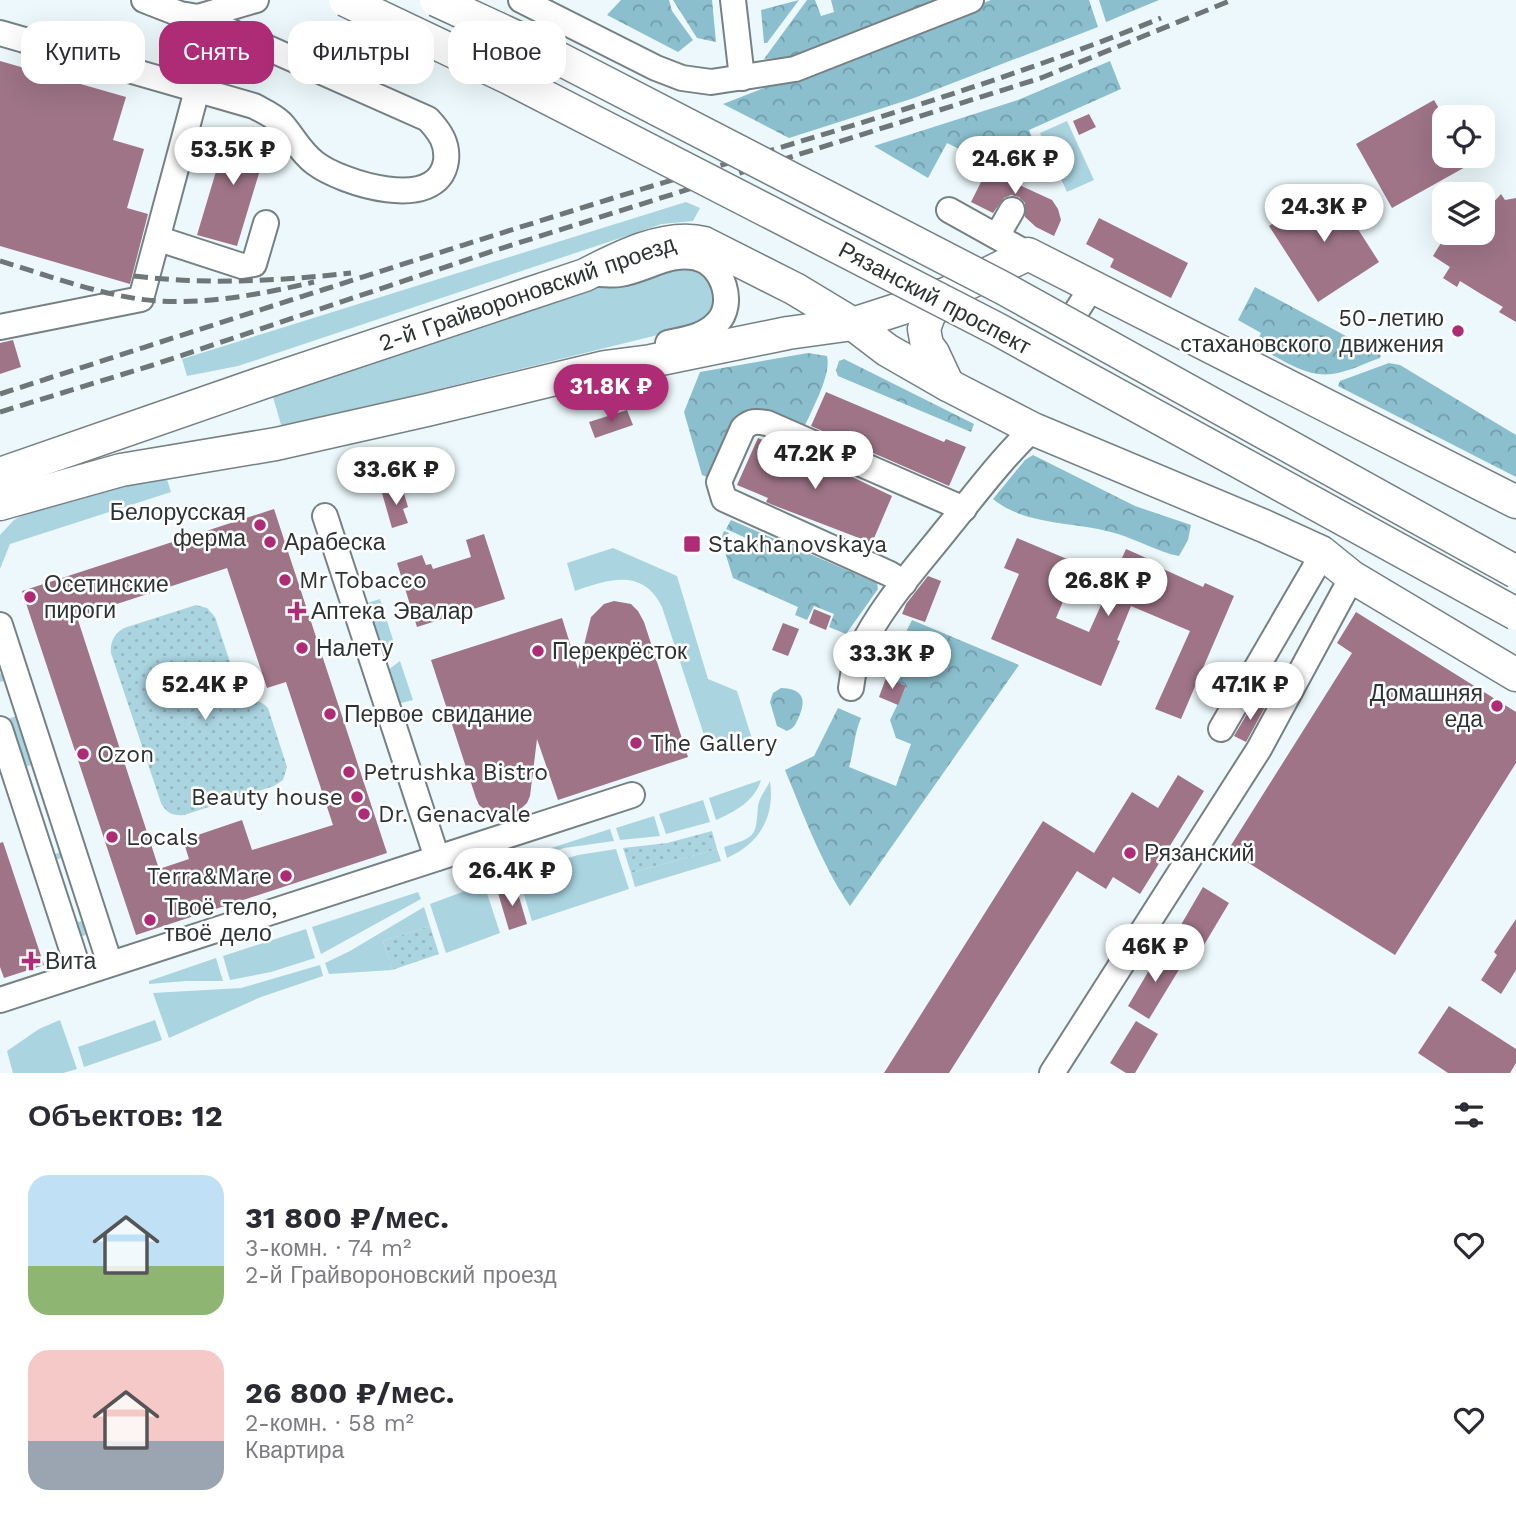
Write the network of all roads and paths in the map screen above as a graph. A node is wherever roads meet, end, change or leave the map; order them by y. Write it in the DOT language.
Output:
graph roads {
  1 [pos="144,0"];
  2 [pos="256,0"];
  3 [pos="345,0"];
  4 [pos="436,0"];
  5 [pos="521,0"];
  6 [pos="733,0"];
  7 [pos="971,0"];
  8 [pos="198,17"];
  9 [pos="0,33"];
  10 [pos="742,78"];
  11 [pos="197,90"];
  12 [pos="949,210"];
  13 [pos="1012,210"];
  14 [pos="267,223"];
  15 [pos="997,236"];
  16 [pos="159,239"];
  17 [pos="1028,254"];
  18 [pos="585,275"];
  19 [pos="1092,287"];
  20 [pos="946,294"];
  21 [pos="1074,314"];
  22 [pos="853,324"];
  23 [pos="0,327"];
  24 [pos="606,367"];
  25 [pos="948,385"];
  26 [pos="1032,429"];
  27 [pos="0,474"];
  28 [pos="56,488"];
  29 [pos="1516,502"];
  30 [pos="0,504"];
  31 [pos="964,509"];
  32 [pos="325,516"];
  33 [pos="0,522"];
  34 [pos="1321,552"];
  35 [pos="1516,572"];
  36 [pos="1352,577"];
  37 [pos="904,583"];
  38 [pos="1516,614"];
  39 [pos="0,625"];
  40 [pos="1516,675"];
  41 [pos="851,688"];
  42 [pos="0,729"];
  43 [pos="1221,729"];
  44 [pos="632,795"];
  45 [pos="437,858"];
  46 [pos="110,964"];
  47 [pos="80,974"];
  48 [pos="0,1000"];
  49 [pos="1052,1073"];
  1 -- 8 [label="street"];
  2 -- 8 [label="street"];
  3 -- 38 [label="main road, Рязанский проспект, bridge"];
  4 -- 35 [label="main road, Рязанский проспект, bridge"];
  5 -- 10 [label="street"];
  6 -- 10 [label="street"];
  7 -- 10 [label="street"];
  8 -- 11 [label="street"];
  9 -- 11 [label="street"];
  11 -- 16 [label="street"];
  12 -- 15 [label="street"];
  13 -- 15 [label="street"];
  14 -- 16 [label="street"];
  15 -- 17 [label="street"];
  16 -- 23 [label="street"];
  17 -- 19 [label="main road"];
  17 -- 20 [label="main road"];
  18 -- 22 [label="main road, 2-й Грайвороновский проезд"];
  18 -- 24 [label="street"];
  18 -- 27 [label="main road, 2-й Грайвороновский проезд"];
  19 -- 21 [label="street"];
  19 -- 29 [label="main road"];
  20 -- 22 [label="main road"];
  20 -- 25 [label="main road"];
  22 -- 24 [label="main road"];
  22 -- 25 [label="main road, 2-й Грайвороновский проезд"];
  24 -- 28 [label="main road"];
  25 -- 26 [label="main road, 2-й Грайвороновский проезд"];
  26 -- 31 [label="street"];
  26 -- 34 [label="main road, 2-й Грайвороновский проезд"];
  28 -- 30 [label="main road"];
  28 -- 33 [label="street"];
  31 -- 37 [label="street"];
  31 -- 37 [label="street"];
  32 -- 45 [label="street"];
  34 -- 36 [label="main road, 2-й Грайвороновский проезд"];
  34 -- 43 [label="street"];
  36 -- 40 [label="main road, 2-й Грайвороновский проезд"];
  36 -- 49 [label="street"];
  37 -- 41 [label="street"];
  39 -- 46 [label="street"];
  42 -- 47 [label="street"];
  44 -- 45 [label="street"];
  45 -- 46 [label="street"];
  46 -- 47 [label="street"];
  47 -- 48 [label="street"];
}
